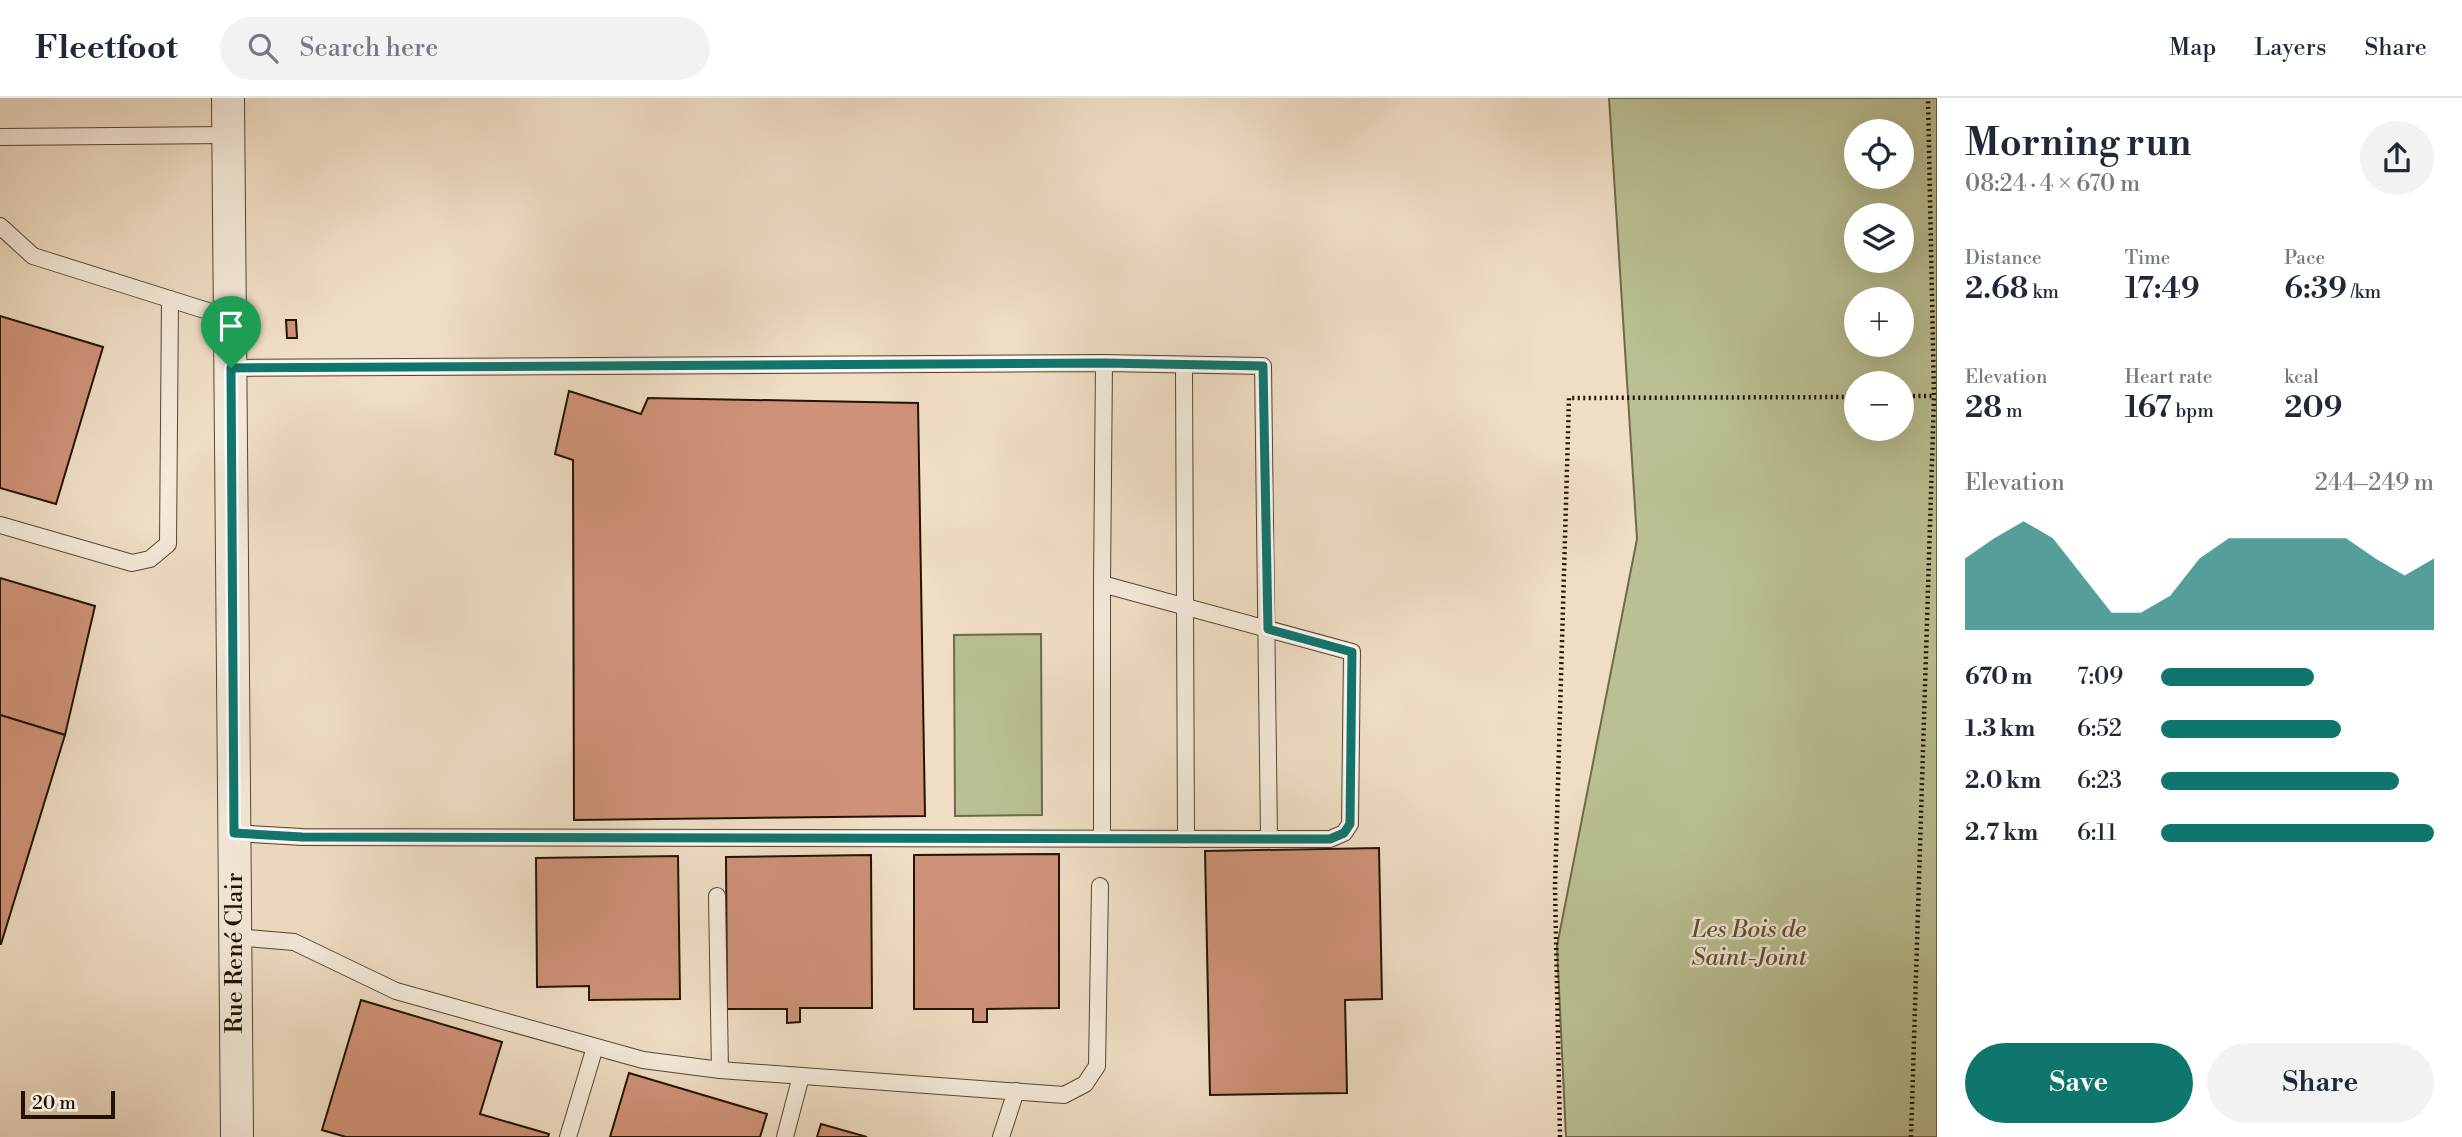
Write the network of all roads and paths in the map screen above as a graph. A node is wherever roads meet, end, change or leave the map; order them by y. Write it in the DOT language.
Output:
graph roads {
  1 [pos="228,98"];
  2 [pos="1928,98"];
  3 [pos="229,135"];
  4 [pos="0,137"];
  5 [pos="0,226"];
  6 [pos="170,299"];
  7 [pos="230,318"];
  8 [pos="1104,363"];
  9 [pos="1184,365"];
  10 [pos="231,368"];
  11 [pos="1934,396"];
  12 [pos="1844,397"];
  13 [pos="1914,397"];
  14 [pos="0,525"];
  15 [pos="1102,584"];
  16 [pos="1183,606"];
  17 [pos="1268,629"];
  18 [pos="234,833"];
  19 [pos="1102,838"];
  20 [pos="1269,838"];
  21 [pos="1186,839"];
  22 [pos="1100,886"];
  23 [pos="717,896"];
  24 [pos="235,937"];
  25 [pos="595,1047"];
  26 [pos="720,1070"];
  27 [pos="801,1076"];
  28 [pos="1016,1091"];
  29 [pos="237,1137"];
  30 [pos="568,1137"];
  31 [pos="785,1137"];
  32 [pos="1001,1137"];
  33 [pos="1560,1137"];
  34 [pos="1911,1137"];
  1 -- 3 [label="street, Rue René Clair"];
  2 -- 11 [label="path"];
  3 -- 4 [label="lane"];
  3 -- 7 [label="street, Rue René Clair"];
  5 -- 6 [label="lane"];
  6 -- 7 [label="lane"];
  6 -- 14 [label="lane"];
  7 -- 10 [label="street, Rue René Clair"];
  8 -- 9 [label="lane"];
  8 -- 10 [label="lane"];
  8 -- 15 [label="lane"];
  9 -- 16 [label="lane"];
  9 -- 17 [label="lane"];
  10 -- 18 [label="street, Rue René Clair"];
  11 -- 13 [label="path"];
  11 -- 34 [label="path"];
  12 -- 33 [label="path"];
  15 -- 16 [label="lane"];
  15 -- 19 [label="lane"];
  16 -- 17 [label="lane"];
  16 -- 21 [label="lane"];
  17 -- 20 [label="lane"];
  17 -- 20 [label="lane"];
  18 -- 19 [label="lane"];
  18 -- 24 [label="street, Rue René Clair"];
  19 -- 21 [label="lane"];
  20 -- 21 [label="lane"];
  22 -- 28 [label="lane"];
  23 -- 26 [label="lane"];
  24 -- 25 [label="lane"];
  24 -- 29 [label="street, Rue René Clair"];
  25 -- 26 [label="lane"];
  25 -- 30 [label="lane"];
  26 -- 27 [label="lane"];
  27 -- 28 [label="lane"];
  27 -- 31 [label="lane"];
  28 -- 32 [label="lane"];
}
